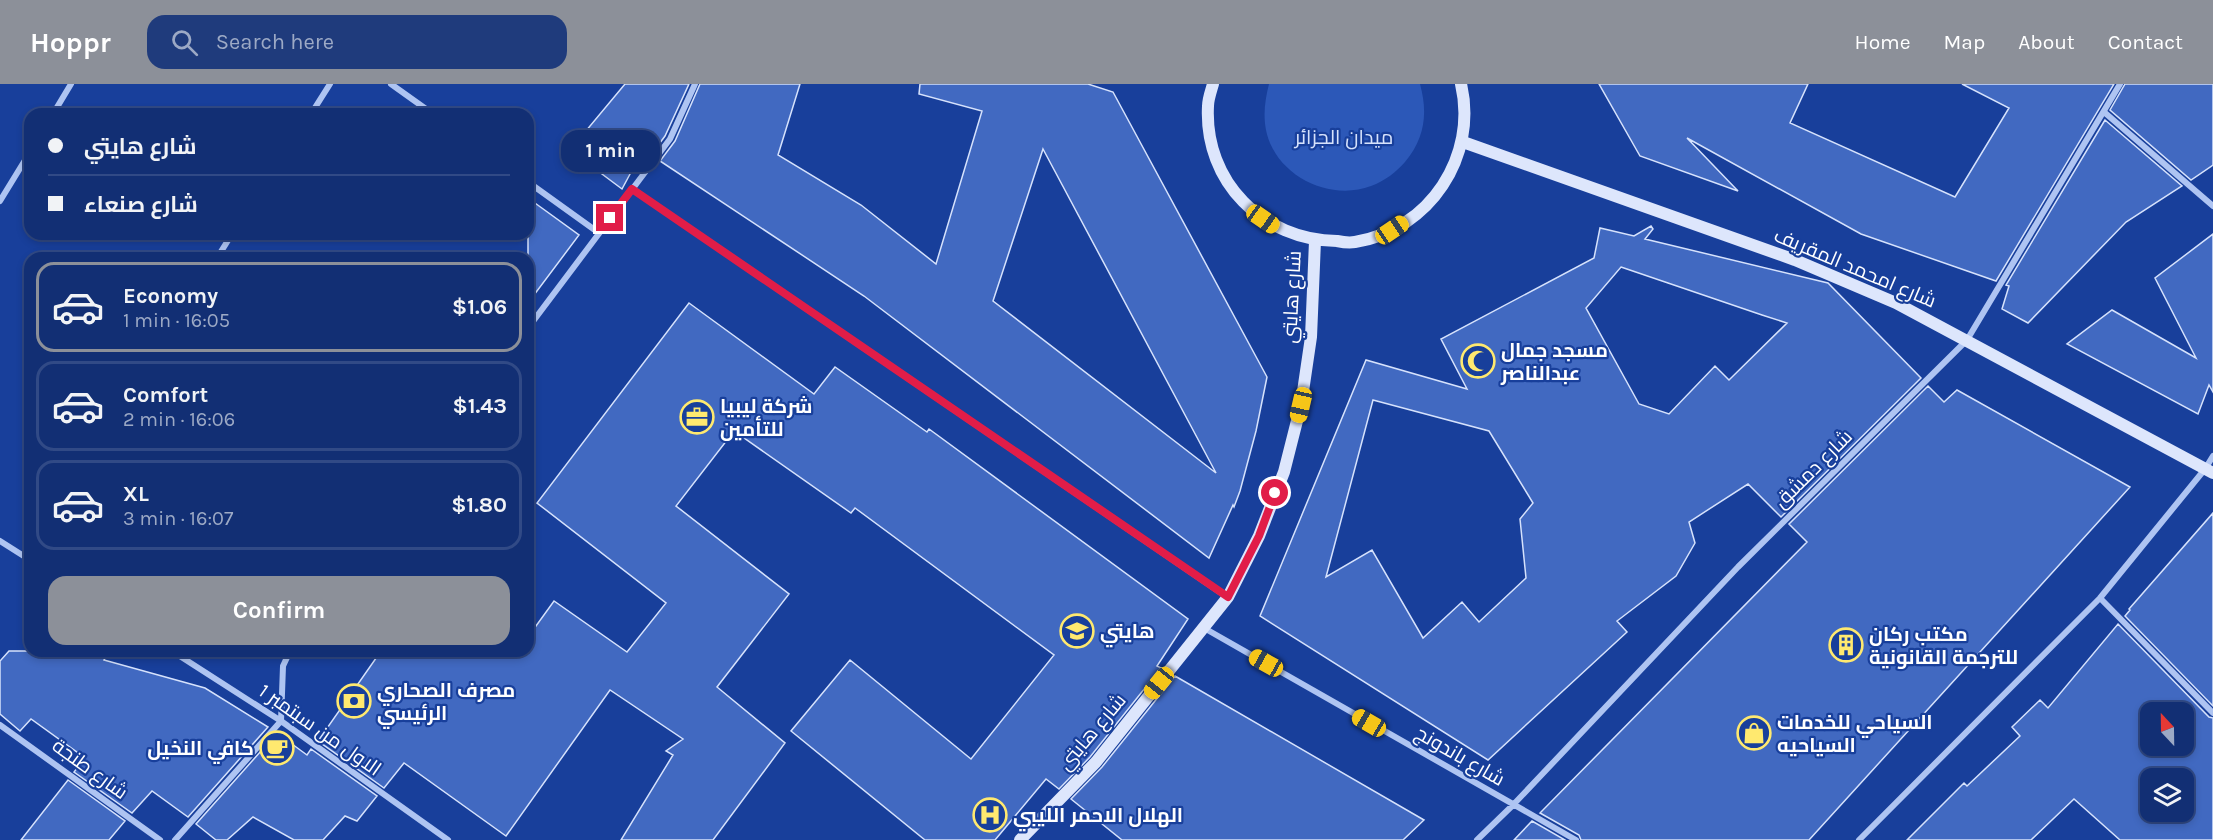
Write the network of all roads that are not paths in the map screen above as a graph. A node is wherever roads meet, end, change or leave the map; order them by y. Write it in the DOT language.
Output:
graph roads {
  1 [pos="71,84"];
  2 [pos="330,84"];
  3 [pos="391,84"];
  4 [pos="695,84"];
  5 [pos="1213,84"];
  6 [pos="1461,84"];
  7 [pos="2120,84"];
  8 [pos="57,108"];
  9 [pos="315,108"];
  10 [pos="425,108"];
  11 [pos="2104,112"];
  12 [pos="1463,142"];
  13 [pos="24,162"];
  14 [pos="534,186"];
  15 [pos="632,189"];
  16 [pos="0,201"];
  17 [pos="2213,206"];
  18 [pos="599,232"];
  19 [pos="1315,241"];
  20 [pos="534,320"];
  21 [pos="1967,340"];
  22 [pos="2213,456"];
  23 [pos="2209,471"];
  24 [pos="0,541"];
  25 [pos="24,556"];
  26 [pos="1228,597"];
  27 [pos="2100,598"];
  28 [pos="1204,628"];
  29 [pos="180,657"];
  30 [pos="287,657"];
  31 [pos="2213,713"];
  32 [pos="281,721"];
  33 [pos="0,725"];
  34 [pos="1513,805"];
  35 [pos="1026,838"];
  36 [pos="160,840"];
  37 [pos="175,840"];
  38 [pos="448,840"];
  39 [pos="1477,840"];
  40 [pos="1576,840"];
  41 [pos="1858,840"];
  1 -- 8 [label="street"];
  2 -- 9 [label="street"];
  3 -- 10 [label="street"];
  4 -- 15 [label="street"];
  5 -- 19 [label="street"];
  6 -- 12 [label="street"];
  7 -- 11 [label="street, شارع دمشق"];
  11 -- 17 [label="street"];
  11 -- 21 [label="street, شارع دمشق"];
  12 -- 19 [label="street"];
  12 -- 21 [label="street, شارع امحمد المقريف"];
  13 -- 16 [label="street"];
  14 -- 18 [label="street"];
  15 -- 18 [label="street"];
  15 -- 26 [label="street"];
  18 -- 20 [label="street"];
  19 -- 26 [label="street, شارع هايتي"];
  21 -- 23 [label="street, شارع امحمد المقريف"];
  21 -- 34 [label="street, شارع دمشق"];
  22 -- 23 [label="street"];
  23 -- 27 [label="street"];
  24 -- 25 [label="street"];
  26 -- 28 [label="street, شارع هايتي"];
  27 -- 31 [label="street"];
  27 -- 41 [label="street"];
  28 -- 34 [label="street, شارع باندونج"];
  28 -- 35 [label="street, شارع هايتي"];
  29 -- 32 [label="street, الاول من سبتمبر 1"];
  30 -- 32 [label="street"];
  32 -- 37 [label="street"];
  32 -- 38 [label="street, الاول من سبتمبر 1"];
  33 -- 36 [label="street, شارع طنجة"];
  34 -- 39 [label="street, شارع دمشق"];
  34 -- 40 [label="street, شارع باندونج"];
}
